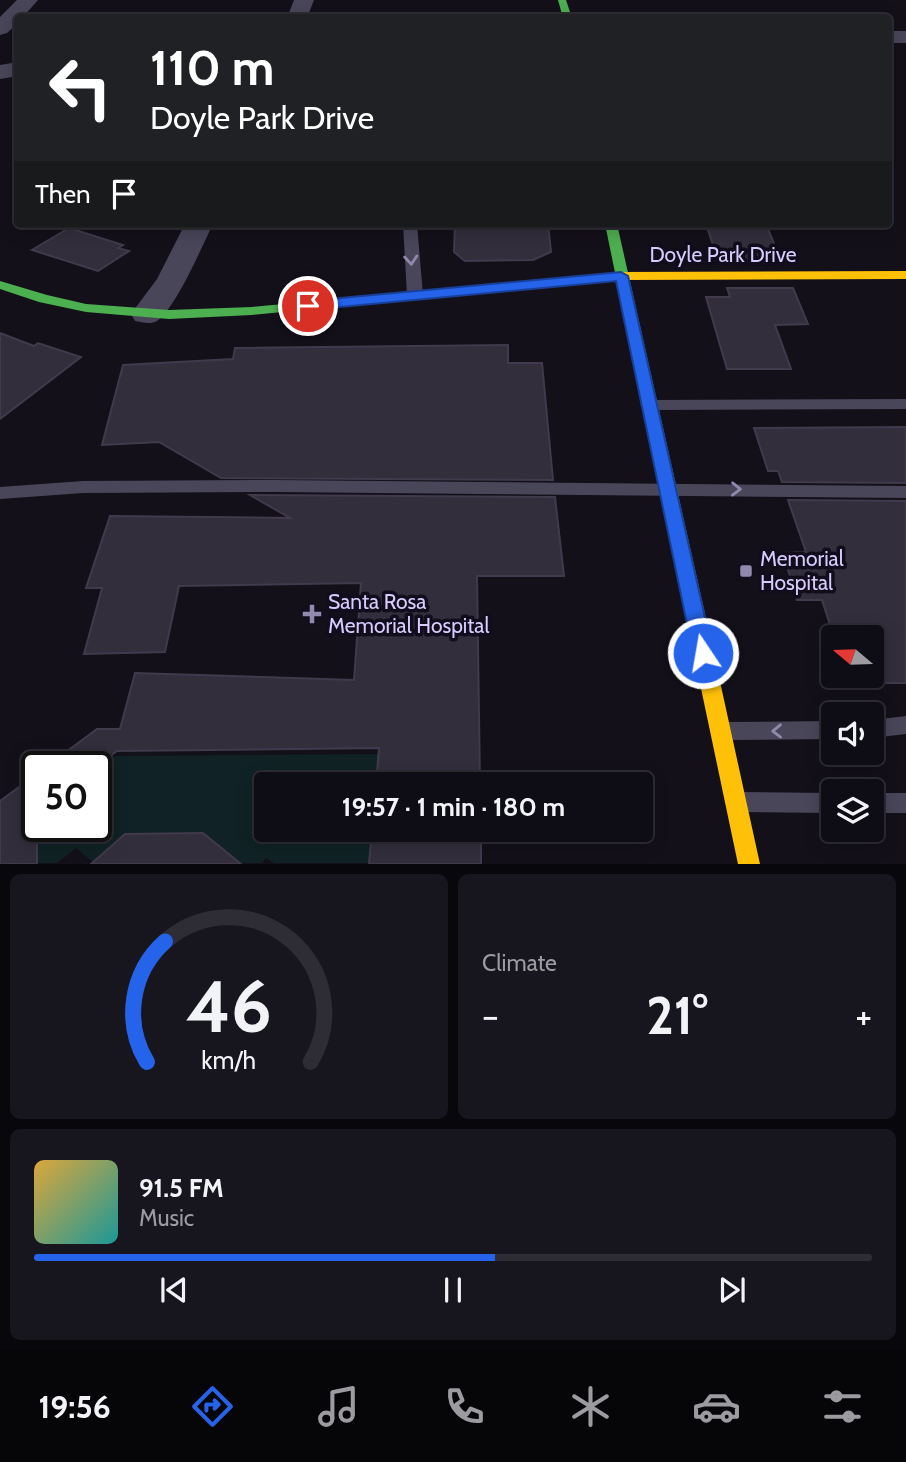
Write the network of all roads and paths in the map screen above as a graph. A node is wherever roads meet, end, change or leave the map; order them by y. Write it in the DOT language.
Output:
graph roads {
  1 [pos="27,0"];
  2 [pos="0,29"];
  3 [pos="197,228"];
  4 [pos="410,228"];
  5 [pos="612,228"];
  6 [pos="906,275"];
  7 [pos="621,276"];
  8 [pos="0,285"];
  9 [pos="415,295"];
  10 [pos="146,314"];
  11 [pos="906,404"];
  12 [pos="649,405"];
  13 [pos="668,488"];
  14 [pos="0,492"];
  15 [pos="906,492"];
  16 [pos="906,725"];
  17 [pos="884,728"];
  18 [pos="821,730"];
  19 [pos="720,732"];
  20 [pos="735,802"];
  21 [pos="821,803"];
  22 [pos="884,803"];
  23 [pos="906,803"];
  24 [pos="749,863"];
  1 -- 2 [label="street"];
  3 -- 10 [label="street"];
  4 -- 9 [label="lane, one-way"];
  5 -- 7 [label="street"];
  6 -- 7 [label="street, Doyle Park Drive"];
  7 -- 9 [label="street, Doyle Park Drive"];
  7 -- 12 [label="street"];
  8 -- 10 [label="street, Doyle Park Drive"];
  9 -- 10 [label="street, Doyle Park Drive"];
  11 -- 12 [label="lane"];
  12 -- 13 [label="street"];
  13 -- 14 [label="lane"];
  13 -- 15 [label="lane, one-way"];
  13 -- 19 [label="street"];
  16 -- 17 [label="lane"];
  18 -- 19 [label="lane, one-way"];
  19 -- 20 [label="street"];
  20 -- 21 [label="lane"];
  20 -- 24 [label="street"];
  22 -- 23 [label="lane"];
}
